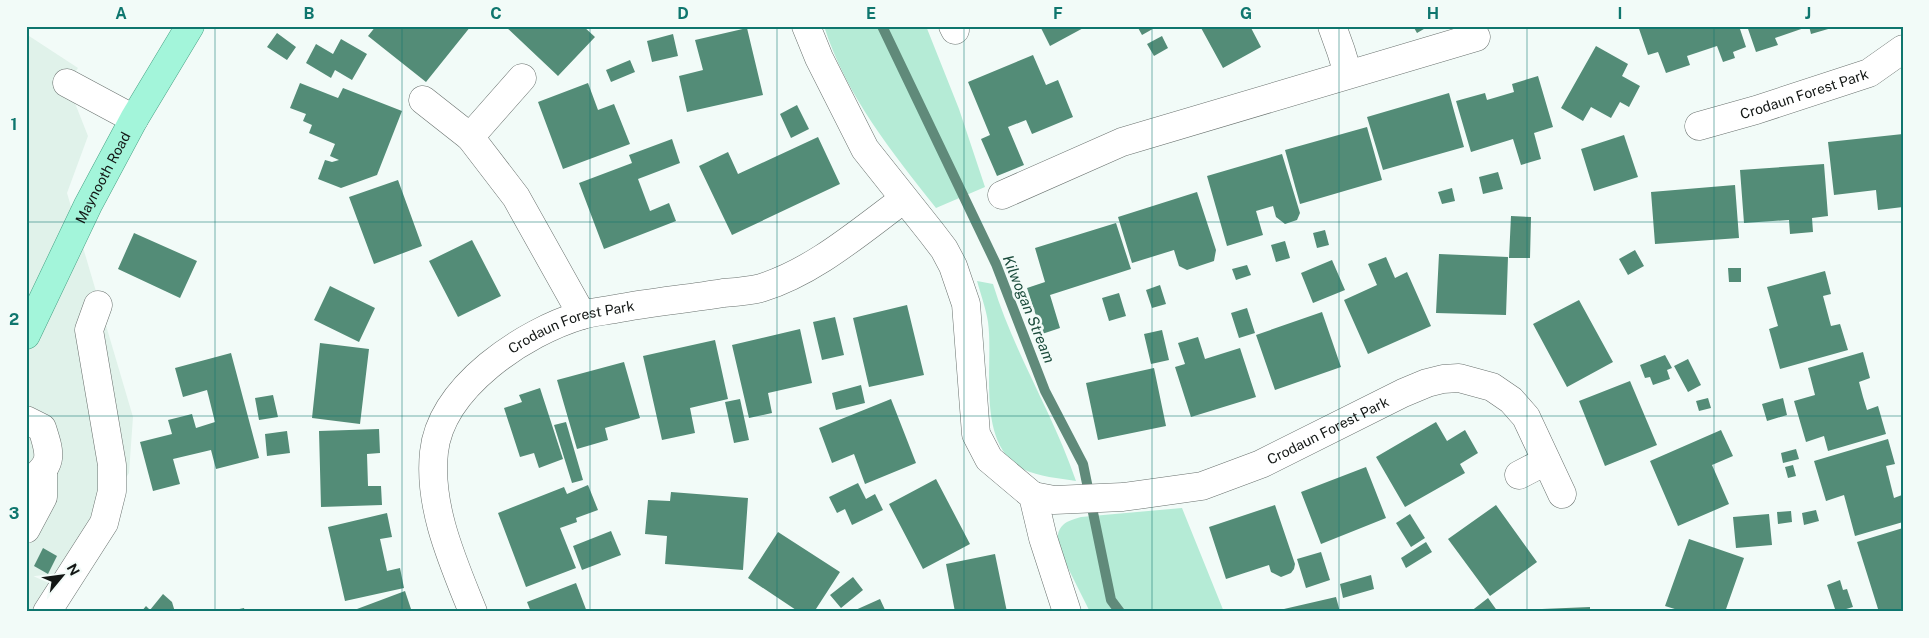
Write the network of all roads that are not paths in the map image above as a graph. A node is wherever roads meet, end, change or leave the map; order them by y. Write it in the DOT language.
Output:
graph roads {
  1 [pos="190,26"];
  2 [pos="806,26"];
  3 [pos="1332,26"];
  4 [pos="1476,36"];
  5 [pos="1903,49"];
  6 [pos="1348,74"];
  7 [pos="522,78"];
  8 [pos="67,83"];
  9 [pos="423,100"];
  10 [pos="134,119"];
  11 [pos="1699,126"];
  12 [pos="470,137"];
  13 [pos="1002,195"];
  14 [pos="904,199"];
  15 [pos="98,305"];
  16 [pos="582,315"];
  17 [pos="26,336"];
  18 [pos="26,420"];
  19 [pos="1546,461"];
  20 [pos="1519,475"];
  21 [pos="34,478"];
  22 [pos="1562,494"];
  23 [pos="1033,496"];
  24 [pos="26,529"];
  25 [pos="48,612"];
  26 [pos="473,612"];
  27 [pos="1067,612"];
  1 -- 10 [label="main road, Maynooth Road"];
  2 -- 14 [label="street"];
  3 -- 6 [label="street"];
  4 -- 6 [label="street"];
  5 -- 11 [label="street, Crodaun Forest Park"];
  6 -- 13 [label="street"];
  7 -- 12 [label="street"];
  8 -- 10 [label="street"];
  9 -- 12 [label="street"];
  10 -- 17 [label="main road, Maynooth Road"];
  12 -- 16 [label="street"];
  14 -- 16 [label="street, Crodaun Forest Park"];
  14 -- 23 [label="street"];
  15 -- 25 [label="street"];
  16 -- 26 [label="street, Crodaun Forest Park"];
  18 -- 21 [label="street"];
  19 -- 20 [label="street"];
  19 -- 22 [label="street, Crodaun Forest Park"];
  19 -- 23 [label="street, Crodaun Forest Park"];
  21 -- 24 [label="street"];
  23 -- 27 [label="street"];
}
